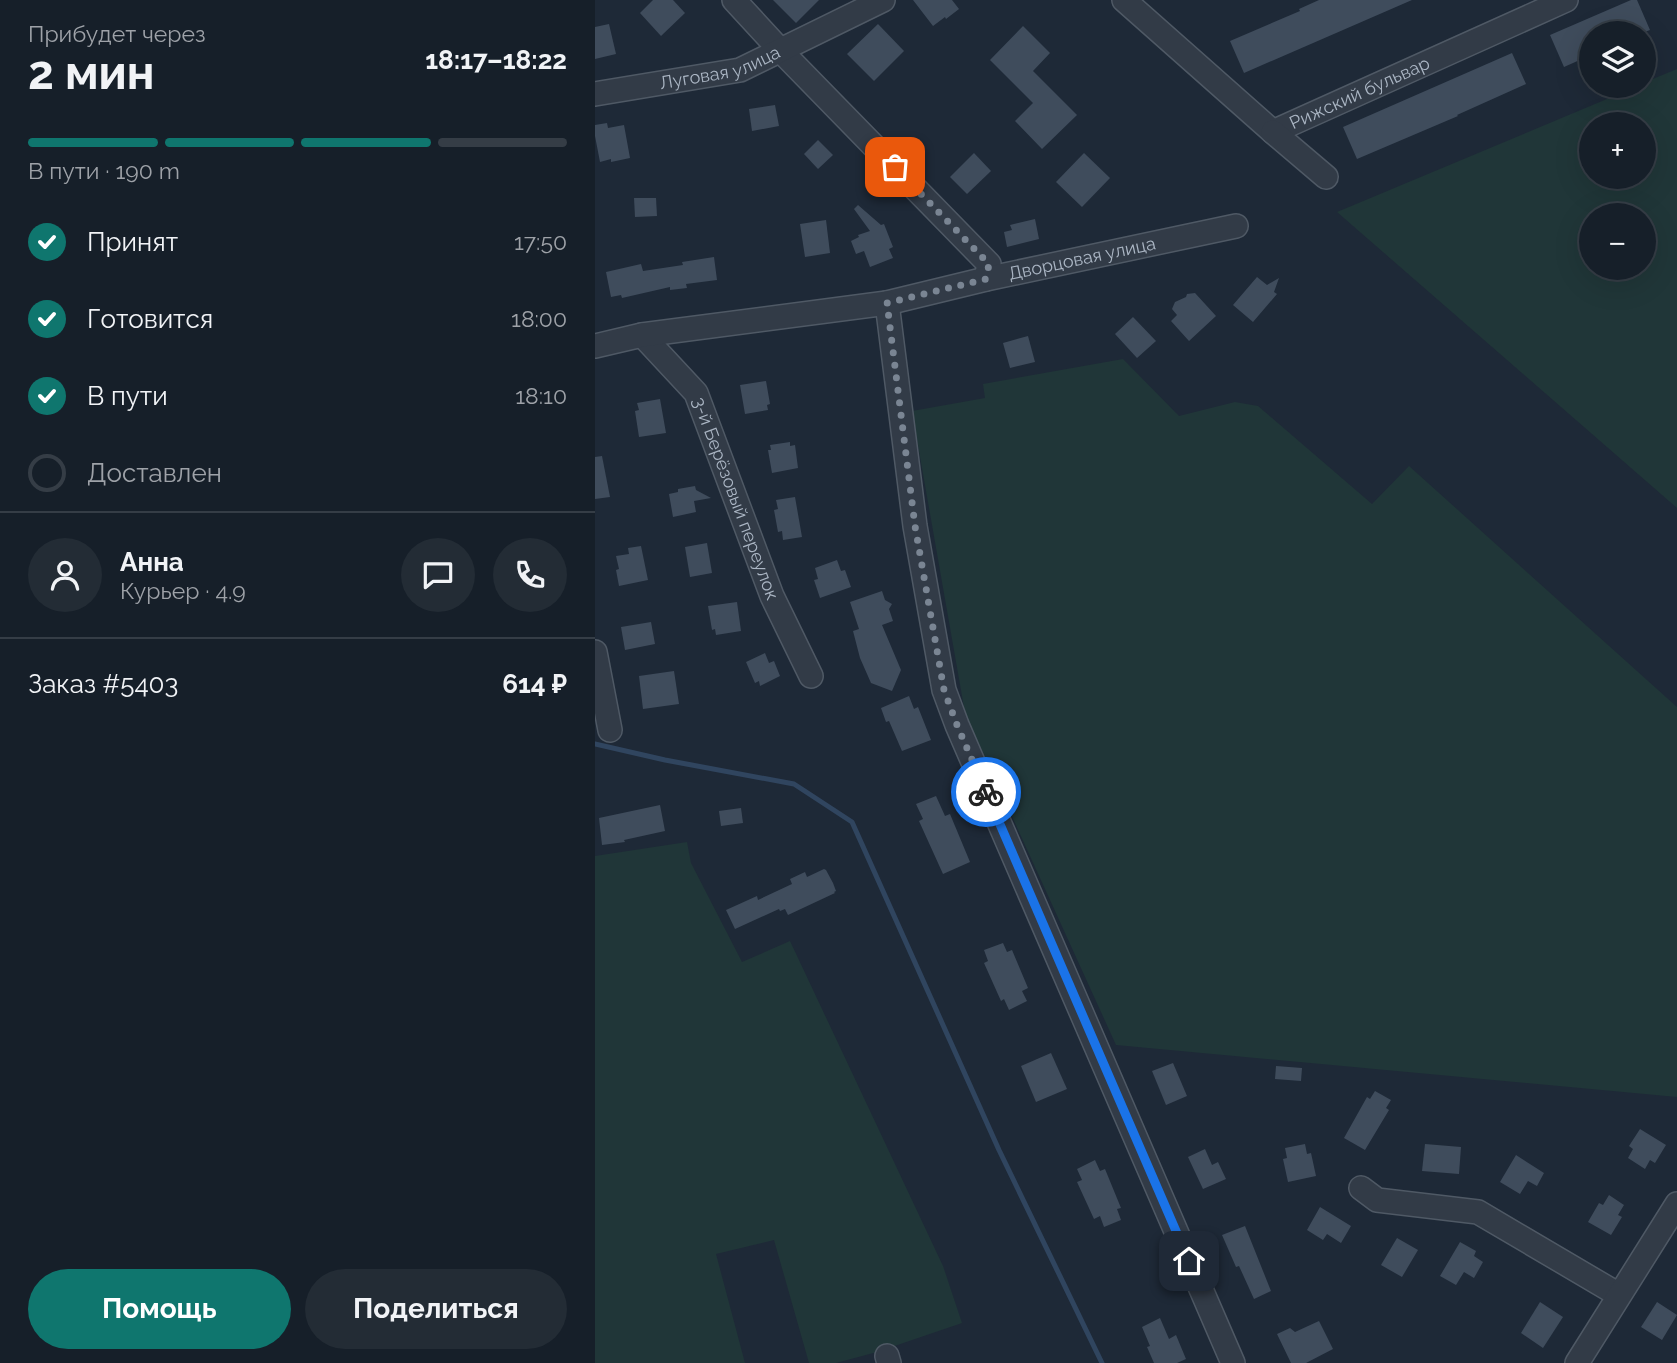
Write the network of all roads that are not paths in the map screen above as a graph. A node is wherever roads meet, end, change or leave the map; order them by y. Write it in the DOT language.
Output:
graph roads {
  1 [pos="734,0"];
  2 [pos="883,0"];
  3 [pos="1124,0"];
  4 [pos="1566,0"];
  5 [pos="781,51"];
  6 [pos="595,94"];
  7 [pos="1273,132"];
  8 [pos="1326,177"];
  9 [pos="1236,226"];
  10 [pos="986,279"];
  11 [pos="887,303"];
  12 [pos="642,335"];
  13 [pos="595,346"];
  14 [pos="595,652"];
  15 [pos="811,676"];
  16 [pos="610,730"];
  17 [pos="1361,1188"];
  18 [pos="1677,1204"];
  19 [pos="1619,1295"];
  20 [pos="1233,1363"];
  21 [pos="1577,1363"];
  1 -- 5 [label="street"];
  2 -- 5 [label="street"];
  3 -- 7 [label="street, Рижский бульвар"];
  4 -- 7 [label="street, Рижский бульвар"];
  5 -- 6 [label="street, Луговая улица"];
  5 -- 10 [label="street, Луговая улица"];
  7 -- 8 [label="street"];
  9 -- 10 [label="street, Дворцовая улица"];
  10 -- 11 [label="street, Дворцовая улица"];
  11 -- 12 [label="street, Дворцовая улица"];
  11 -- 20 [label="street"];
  12 -- 13 [label="street, Дворцовая улица"];
  12 -- 15 [label="street, 3-й Берёзовый переулок"];
  14 -- 16 [label="street"];
  17 -- 19 [label="street"];
  18 -- 19 [label="street"];
  19 -- 21 [label="street"];
}
